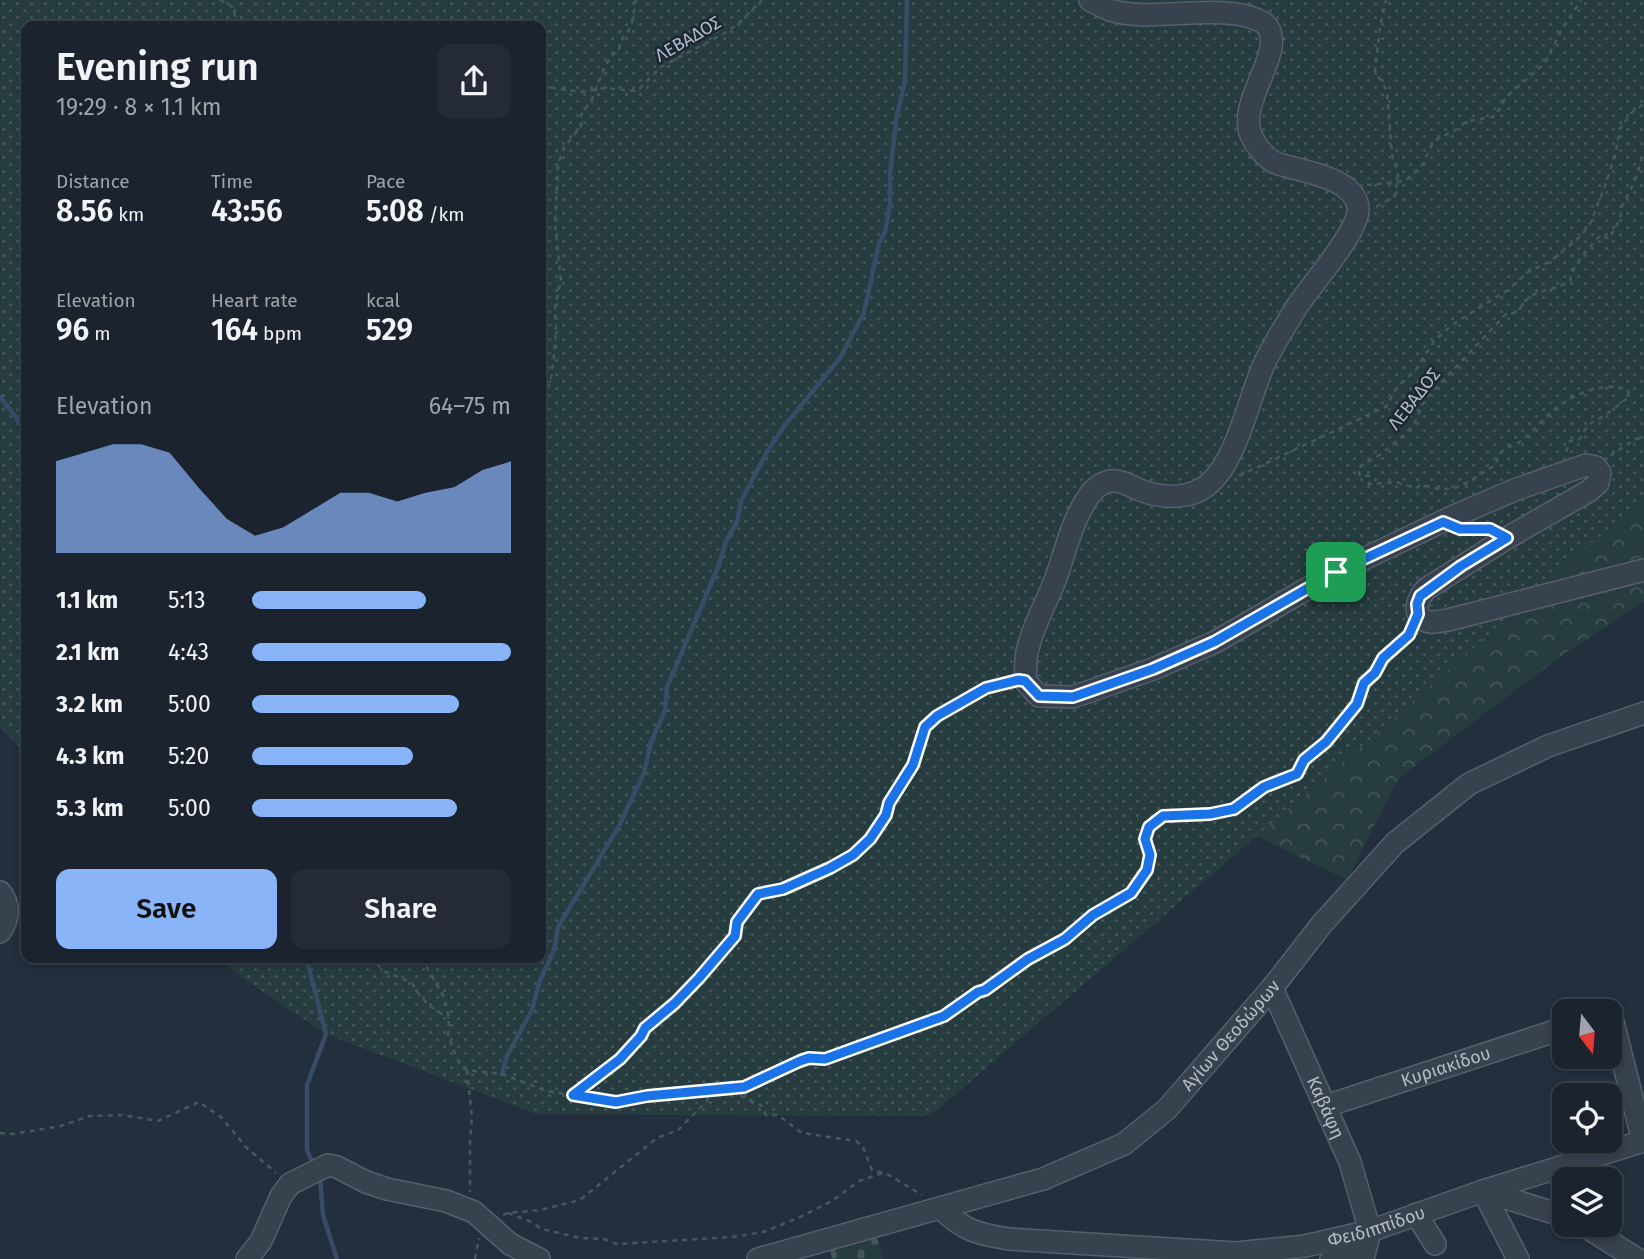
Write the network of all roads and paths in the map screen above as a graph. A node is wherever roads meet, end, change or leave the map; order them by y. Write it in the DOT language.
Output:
graph roads {
  1 [pos="220,0"];
  2 [pos="636,0"];
  3 [pos="762,0"];
  4 [pos="1090,0"];
  5 [pos="1386,0"];
  6 [pos="1581,0"];
  7 [pos="236,21"];
  8 [pos="546,87"];
  9 [pos="595,90"];
  10 [pos="1644,104"];
  11 [pos="1644,152"];
  12 [pos="1396,183"];
  13 [pos="1343,187"];
  14 [pos="1354,223"];
  15 [pos="546,398"];
  16 [pos="1644,438"];
  17 [pos="1582,467"];
  18 [pos="1214,479"];
  19 [pos="1470,528"];
  20 [pos="1507,538"];
  21 [pos="1644,570"];
  22 [pos="1418,614"];
  23 [pos="1025,681"];
  24 [pos="1644,713"];
  25 [pos="0,892"];
  26 [pos="0,932"];
  27 [pos="376,963"];
  28 [pos="425,963"];
  29 [pos="1272,988"];
  30 [pos="449,1018"];
  31 [pos="1552,1032"];
  32 [pos="1622,1054"];
  33 [pos="467,1070"];
  34 [pos="733,1087"];
  35 [pos="712,1089"];
  36 [pos="573,1095"];
  37 [pos="1326,1106"];
  38 [pos="0,1133"];
  39 [pos="1644,1141"];
  40 [pos="883,1173"];
  41 [pos="298,1179"];
  42 [pos="1483,1191"];
  43 [pos="468,1210"];
  44 [pos="939,1210"];
  45 [pos="1552,1212"];
  46 [pos="508,1213"];
  47 [pos="1416,1214"];
  48 [pos="487,1224"];
  49 [pos="1602,1237"];
  50 [pos="1367,1243"];
  51 [pos="1435,1244"];
  52 [pos="247,1259"];
  53 [pos="539,1259"];
  54 [pos="758,1259"];
  55 [pos="1331,1259"];
  56 [pos="1518,1259"];
  57 [pos="1637,1259"];
  1 -- 7 [label="path"];
  2 -- 9 [label="path"];
  3 -- 9 [label="path, ΛΕΒΑΔΟΣ"];
  4 -- 13 [label="street"];
  5 -- 12 [label="path"];
  6 -- 12 [label="path"];
  8 -- 9 [label="path, ΛΕΒΑΔΟΣ"];
  9 -- 15 [label="path"];
  10 -- 18 [label="path"];
  11 -- 17 [label="path, ΛΕΒΑΔΟΣ"];
  12 -- 13 [label="path"];
  12 -- 14 [label="path"];
  13 -- 14 [label="street"];
  14 -- 18 [label="street"];
  16 -- 17 [label="path"];
  17 -- 20 [label="street"];
  17 -- 23 [label="street"];
  18 -- 23 [label="street"];
  19 -- 20 [label="path"];
  20 -- 22 [label="street"];
  21 -- 22 [label="street"];
  22 -- 34 [label="path"];
  23 -- 36 [label="path"];
  24 -- 29 [label="street, Αγίων Θεοδώρων"];
  25 -- 26 [label="street"];
  27 -- 30 [label="path"];
  28 -- 30 [label="path"];
  29 -- 37 [label="street, Καβάφη"];
  29 -- 44 [label="street, Αγίων Θεοδώρων"];
  30 -- 33 [label="path"];
  31 -- 37 [label="street, Κυριακίδου"];
  32 -- 39 [label="street"];
  33 -- 36 [label="path"];
  33 -- 43 [label="path"];
  34 -- 35 [label="path"];
  34 -- 40 [label="path"];
  35 -- 36 [label="path"];
  35 -- 46 [label="path"];
  37 -- 50 [label="street, Καβάφη"];
  38 -- 41 [label="path"];
  39 -- 42 [label="street, Φειδιππίδου"];
  40 -- 44 [label="path"];
  40 -- 46 [label="path"];
  41 -- 43 [label="street"];
  41 -- 52 [label="street"];
  42 -- 45 [label="street"];
  42 -- 47 [label="street, Φειδιππίδου"];
  42 -- 56 [label="street"];
  43 -- 48 [label="street"];
  44 -- 50 [label="street, Φειδιππίδου"];
  44 -- 54 [label="street, Αγίων Θεοδώρων"];
  46 -- 48 [label="path"];
  47 -- 50 [label="street, Φειδιππίδου"];
  47 -- 51 [label="street"];
  48 -- 53 [label="street"];
  49 -- 57 [label="street"];
  50 -- 55 [label="street"];
}
